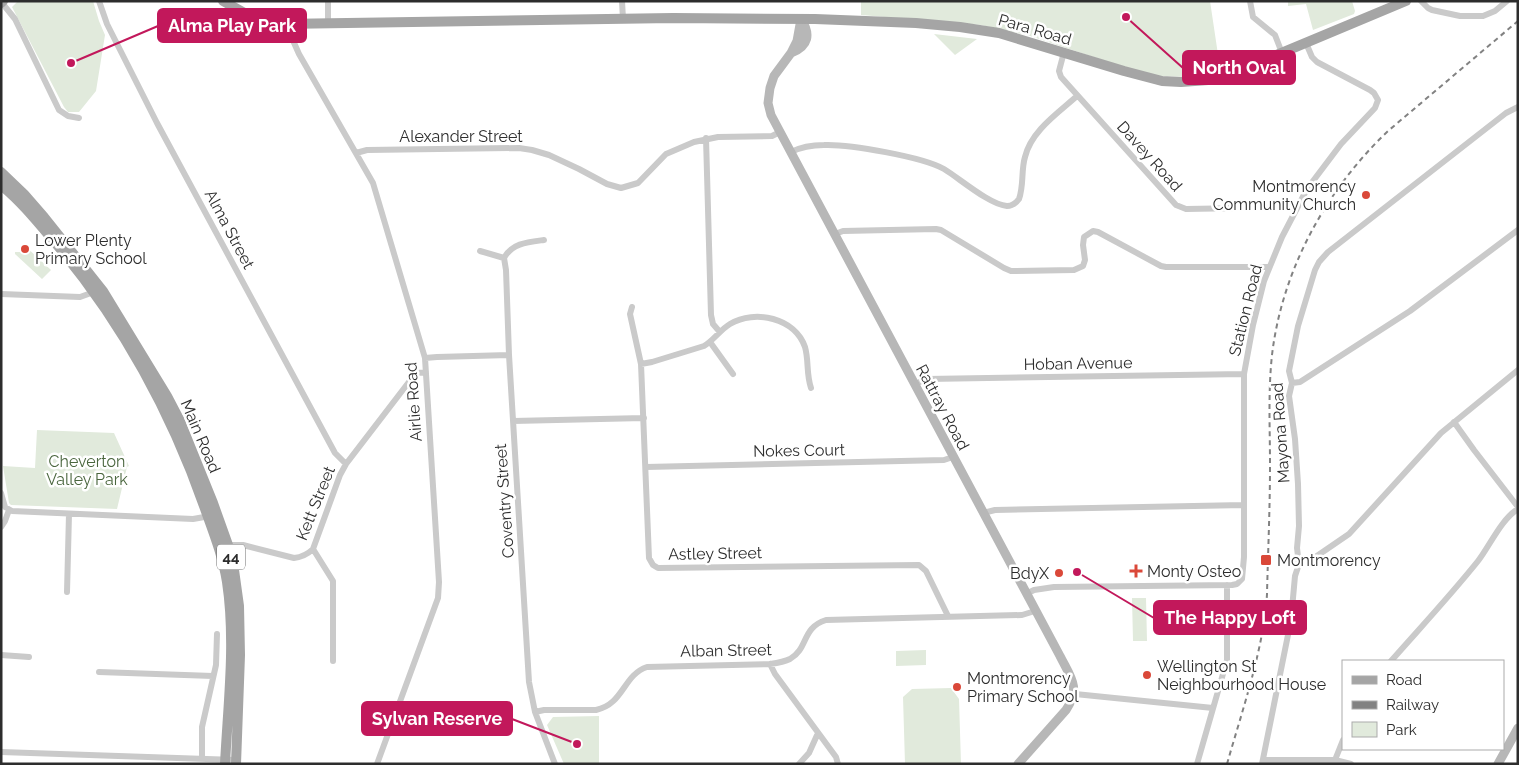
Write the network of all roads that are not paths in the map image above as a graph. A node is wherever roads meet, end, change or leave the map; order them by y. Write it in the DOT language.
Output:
graph roads {
  1 [pos="100,1"];
  2 [pos="222,1"];
  3 [pos="328,1"];
  4 [pos="622,1"];
  5 [pos="1250,1"];
  6 [pos="1406,1"];
  7 [pos="1421,1"];
  8 [pos="1508,1"];
  9 [pos="2,2"];
  10 [pos="801,18"];
  11 [pos="623,19"];
  12 [pos="328,23"];
  13 [pos="286,24"];
  14 [pos="1306,43"];
  15 [pos="1064,52"];
  16 [pos="1282,53"];
  17 [pos="1077,96"];
  18 [pos="1518,107"];
  19 [pos="79,118"];
  20 [pos="780,132"];
  21 [pos="706,138"];
  22 [pos="791,152"];
  23 [pos="356,153"];
  24 [pos="1,172"];
  25 [pos="1,185"];
  26 [pos="1296,207"];
  27 [pos="1518,230"];
  28 [pos="835,234"];
  29 [pos="544,240"];
  30 [pos="480,251"];
  31 [pos="504,258"];
  32 [pos="1268,267"];
  33 [pos="94,292"];
  34 [pos="1,294"];
  35 [pos="632,307"];
  36 [pos="719,331"];
  37 [pos="710,342"];
  38 [pos="509,355"];
  39 [pos="425,358"];
  40 [pos="641,364"];
  41 [pos="1518,370"];
  42 [pos="426,372"];
  43 [pos="734,374"];
  44 [pos="1244,374"];
  45 [pos="1292,383"];
  46 [pos="914,384"];
  47 [pos="811,388"];
  48 [pos="644,418"];
  49 [pos="513,421"];
  50 [pos="1454,422"];
  51 [pos="953,457"];
  52 [pos="346,464"];
  53 [pos="646,467"];
  54 [pos="1,493"];
  55 [pos="1244,505"];
  56 [pos="1518,508"];
  57 [pos="9,510"];
  58 [pos="983,513"];
  59 [pos="69,514"];
  60 [pos="212,515"];
  61 [pos="1,527"];
  62 [pos="223,546"];
  63 [pos="313,549"];
  64 [pos="1299,564"];
  65 [pos="1227,585"];
  66 [pos="67,592"];
  67 [pos="1026,594"];
  68 [pos="1035,611"];
  69 [pos="948,616"];
  70 [pos="217,634"];
  71 [pos="1,655"];
  72 [pos="29,657"];
  73 [pos="1392,660"];
  74 [pos="333,661"];
  75 [pos="770,664"];
  76 [pos="99,672"];
  77 [pos="213,676"];
  78 [pos="1075,694"];
  79 [pos="1213,708"];
  80 [pos="535,712"];
  81 [pos="1518,728"];
  82 [pos="818,733"];
  83 [pos="1342,742"];
  84 [pos="1,752"];
  85 [pos="202,759"];
  86 [pos="1335,760"];
  87 [pos="231,762"];
  88 [pos="1262,762"];
  89 [pos="377,764"];
  90 [pos="555,764"];
  91 [pos="799,764"];
  92 [pos="838,764"];
  93 [pos="1018,764"];
  94 [pos="1197,764"];
  95 [pos="1351,764"];
  96 [pos="1498,764"];
  1 -- 52 [label="street, Alma Street"];
  2 -- 13 [label="main road, Para Road"];
  3 -- 12 [label="street"];
  4 -- 11 [label="street"];
  5 -- 16 [label="street"];
  6 -- 14 [label="main road, Para Road"];
  7 -- 8 [label="street"];
  9 -- 19 [label="street"];
  10 -- 11 [label="main road, Para Road"];
  10 -- 15 [label="main road, Para Road"];
  10 -- 20 [label="street, Rattray Road"];
  11 -- 12 [label="main road, Para Road"];
  12 -- 13 [label="main road, Para Road"];
  13 -- 23 [label="street, Airlie Road"];
  14 -- 16 [label="main road, Para Road"];
  14 -- 26 [label="street, Station Road"];
  15 -- 16 [label="main road, Para Road"];
  15 -- 17 [label="street, Davey Road"];
  17 -- 22 [label="street"];
  17 -- 26 [label="street, Davey Road"];
  18 -- 45 [label="street, Mayona Road"];
  20 -- 21 [label="street, Alexander Street"];
  20 -- 22 [label="street, Rattray Road"];
  21 -- 23 [label="street, Alexander Street"];
  21 -- 36 [label="street"];
  22 -- 28 [label="street, Rattray Road"];
  23 -- 39 [label="street, Airlie Road"];
  24 -- 60 [label="main road, Main Road / 44"];
  25 -- 33 [label="main road, Main Road / 44"];
  26 -- 32 [label="street, Station Road"];
  27 -- 45 [label="street"];
  28 -- 32 [label="street"];
  28 -- 46 [label="street, Rattray Road"];
  29 -- 31 [label="street"];
  30 -- 31 [label="street"];
  31 -- 38 [label="street, Coventry Street"];
  32 -- 44 [label="street, Station Road"];
  33 -- 34 [label="street"];
  33 -- 60 [label="main road, Main Road / 44"];
  35 -- 40 [label="street, Astley Street"];
  36 -- 37 [label="street"];
  36 -- 47 [label="street"];
  37 -- 40 [label="street"];
  37 -- 43 [label="street"];
  38 -- 39 [label="street"];
  38 -- 49 [label="street, Coventry Street"];
  39 -- 42 [label="street, Airlie Road"];
  40 -- 48 [label="street, Astley Street"];
  41 -- 50 [label="street"];
  42 -- 52 [label="street, Kett Street"];
  42 -- 89 [label="street, Airlie Road"];
  44 -- 46 [label="street, Hoban Avenue"];
  44 -- 55 [label="street, Station Road"];
  45 -- 64 [label="street, Mayona Road"];
  46 -- 51 [label="street, Rattray Road"];
  48 -- 49 [label="street"];
  48 -- 53 [label="street, Astley Street"];
  49 -- 80 [label="street, Coventry Street"];
  50 -- 56 [label="street"];
  50 -- 64 [label="street"];
  51 -- 53 [label="street, Nokes Court"];
  51 -- 58 [label="street, Rattray Road"];
  52 -- 63 [label="street, Kett Street"];
  53 -- 69 [label="street, Astley Street"];
  54 -- 57 [label="street"];
  55 -- 58 [label="street"];
  55 -- 65 [label="street, Station Road"];
  56 -- 73 [label="street"];
  57 -- 59 [label="street"];
  57 -- 61 [label="street"];
  58 -- 67 [label="street, Rattray Road"];
  59 -- 60 [label="street"];
  59 -- 66 [label="street"];
  60 -- 62 [label="main road, Main Road / 44"];
  62 -- 63 [label="street, Kett Street"];
  62 -- 87 [label="main road, Main Road / 44"];
  63 -- 74 [label="street"];
  64 -- 88 [label="street, Mayona Road"];
  65 -- 67 [label="street"];
  65 -- 79 [label="street"];
  67 -- 68 [label="street, Rattray Road"];
  68 -- 69 [label="street, Alban Street"];
  68 -- 78 [label="street, Rattray Road"];
  69 -- 75 [label="street, Alban Street"];
  70 -- 77 [label="street"];
  71 -- 72 [label="street"];
  75 -- 80 [label="street, Alban Street"];
  75 -- 82 [label="street"];
  76 -- 77 [label="street"];
  77 -- 85 [label="street"];
  78 -- 79 [label="street"];
  78 -- 93 [label="street"];
  79 -- 94 [label="street"];
  80 -- 90 [label="street, Coventry Street"];
  81 -- 96 [label="street"];
  82 -- 91 [label="street"];
  82 -- 92 [label="street"];
  83 -- 86 [label="street"];
  84 -- 85 [label="street"];
  85 -- 87 [label="street"];
  86 -- 88 [label="street"];
  86 -- 95 [label="street"];
}
